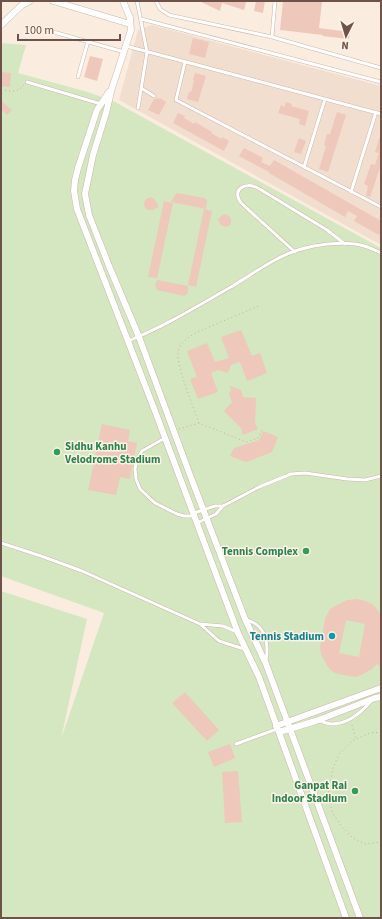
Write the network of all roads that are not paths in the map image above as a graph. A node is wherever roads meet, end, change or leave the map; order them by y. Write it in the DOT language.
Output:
graph roads {
  1 [pos="30,1"];
  2 [pos="53,1"];
  3 [pos="123,1"];
  4 [pos="138,1"];
  5 [pos="156,1"];
  6 [pos="275,1"];
  7 [pos="141,19"];
  8 [pos="130,24"];
  9 [pos="1,25"];
  10 [pos="50,31"];
  11 [pos="272,37"];
  12 [pos="88,41"];
  13 [pos="125,49"];
  14 [pos="147,52"];
  15 [pos="185,62"];
  16 [pos="381,68"];
  17 [pos="78,77"];
  18 [pos="27,82"];
  19 [pos="381,82"];
  20 [pos="112,88"];
  21 [pos="141,88"];
  22 [pos="154,96"];
  23 [pos="325,99"];
  24 [pos="101,104"];
  25 [pos="138,108"];
  26 [pos="376,112"];
  27 [pos="381,114"];
  28 [pos="304,167"];
  29 [pos="351,192"];
  30 [pos="381,208"];
  31 [pos="345,244"];
  32 [pos="295,252"];
  33 [pos="381,253"];
  34 [pos="139,337"];
  35 [pos="128,341"];
  36 [pos="165,438"];
  37 [pos="381,476"];
  38 [pos="223,506"];
  39 [pos="203,510"];
  40 [pos="194,514"];
  41 [pos="206,518"];
  42 [pos="197,522"];
  43 [pos="1,543"];
  44 [pos="245,619"];
  45 [pos="200,624"];
  46 [pos="261,628"];
  47 [pos="238,633"];
  48 [pos="252,635"];
  49 [pos="246,650"];
  50 [pos="266,664"];
  51 [pos="381,688"];
  52 [pos="378,697"];
  53 [pos="316,721"];
  54 [pos="287,722"];
  55 [pos="277,729"];
  56 [pos="290,729"];
  57 [pos="236,744"];
  58 [pos="346,918"];
  59 [pos="360,918"];
  1 -- 9 [label="street"];
  2 -- 8 [label="street"];
  3 -- 8 [label="street"];
  4 -- 7 [label="lane"];
  5 -- 11 [label="lane"];
  6 -- 11 [label="lane"];
  7 -- 14 [label="lane"];
  7 -- 19 [label="lane"];
  8 -- 13 [label="street"];
  10 -- 12 [label="lane"];
  11 -- 16 [label="lane"];
  12 -- 13 [label="lane"];
  12 -- 17 [label="lane"];
  13 -- 14 [label="lane"];
  13 -- 20 [label="street"];
  14 -- 15 [label="lane"];
  14 -- 21 [label="lane"];
  15 -- 23 [label="lane"];
  15 -- 28 [label="lane"];
  18 -- 24 [label="lane"];
  20 -- 24 [label="street"];
  20 -- 34 [label="street"];
  21 -- 22 [label="lane"];
  21 -- 25 [label="lane"];
  23 -- 26 [label="lane"];
  23 -- 28 [label="lane"];
  24 -- 35 [label="street"];
  26 -- 27 [label="lane"];
  26 -- 29 [label="lane"];
  28 -- 29 [label="lane"];
  29 -- 30 [label="lane"];
  31 -- 32 [label="lane"];
  31 -- 32 [label="lane"];
  31 -- 33 [label="lane"];
  32 -- 34 [label="lane"];
  34 -- 35 [label="lane"];
  34 -- 39 [label="street"];
  35 -- 36 [label="street"];
  36 -- 40 [label="street"];
  36 -- 40 [label="lane"];
  37 -- 38 [label="lane"];
  38 -- 39 [label="lane"];
  38 -- 41 [label="lane"];
  39 -- 40 [label="lane"];
  39 -- 41 [label="street"];
  40 -- 42 [label="street"];
  41 -- 42 [label="lane"];
  41 -- 44 [label="street"];
  42 -- 47 [label="street"];
  43 -- 45 [label="lane"];
  44 -- 46 [label="lane"];
  44 -- 48 [label="street"];
  45 -- 47 [label="lane"];
  45 -- 49 [label="lane"];
  46 -- 48 [label="lane"];
  46 -- 50 [label="lane"];
  47 -- 49 [label="street"];
  48 -- 50 [label="street"];
  49 -- 55 [label="street"];
  50 -- 54 [label="street"];
  51 -- 54 [label="street"];
  52 -- 53 [label="street"];
  52 -- 53 [label="lane"];
  53 -- 56 [label="street"];
  54 -- 55 [label="street"];
  54 -- 56 [label="street"];
  55 -- 56 [label="street"];
  55 -- 57 [label="lane"];
  55 -- 58 [label="street"];
  56 -- 59 [label="street"];
}
